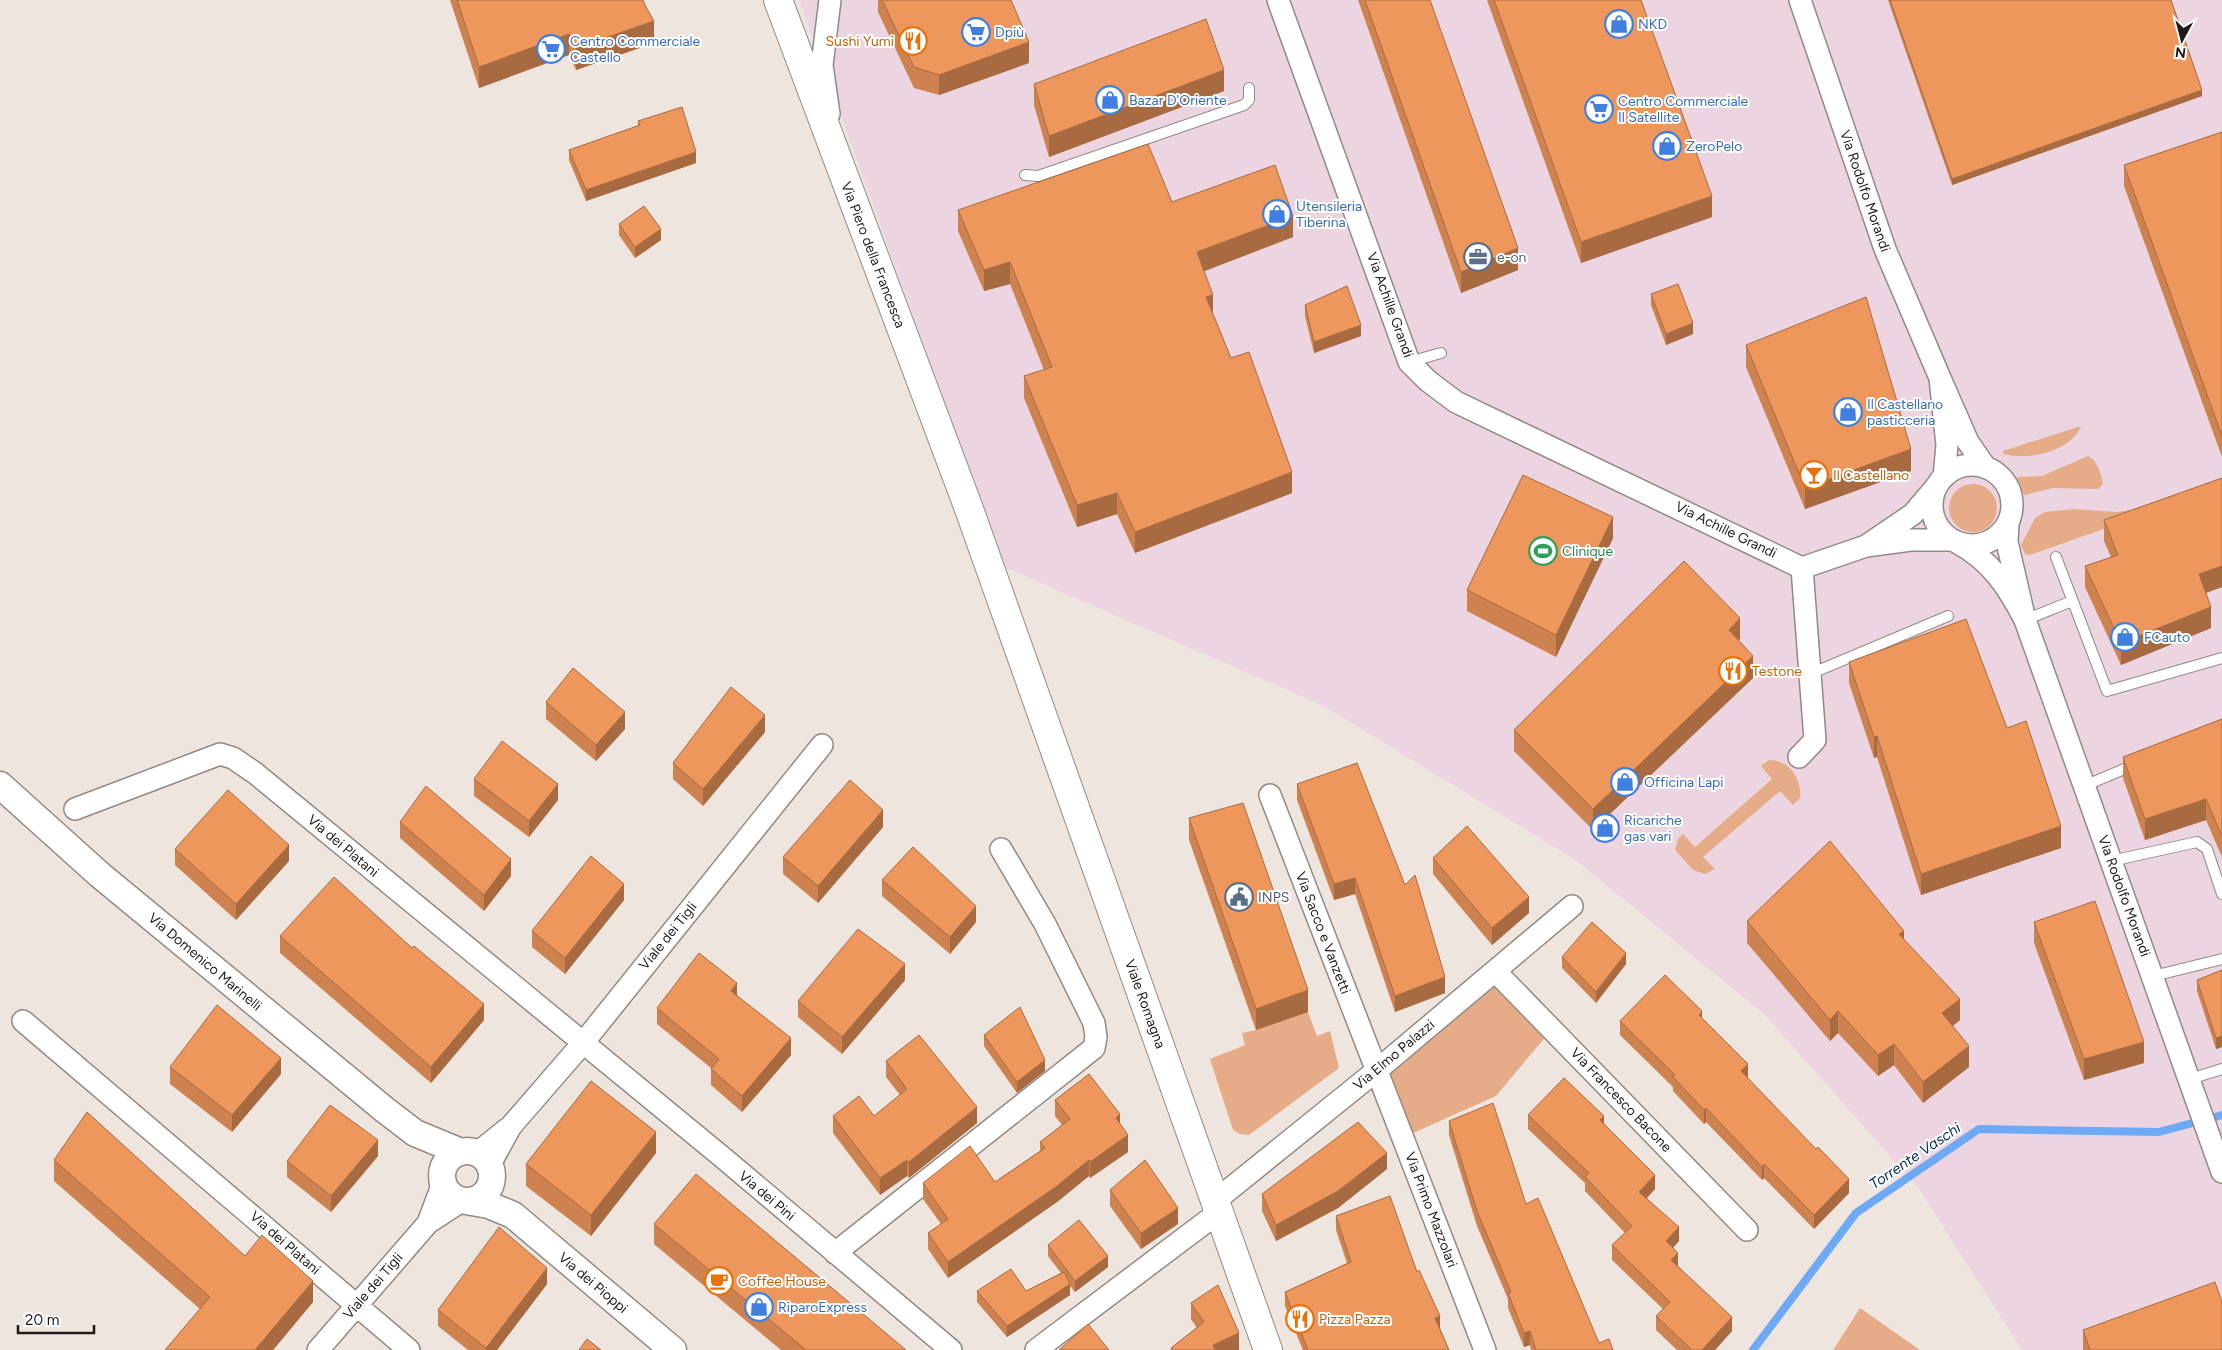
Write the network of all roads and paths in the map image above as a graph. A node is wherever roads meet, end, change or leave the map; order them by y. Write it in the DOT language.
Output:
graph roads {
  1 [pos="778,0"];
  2 [pos="830,0"];
  3 [pos="1278,0"];
  4 [pos="1800,0"];
  5 [pos="1249,88"];
  6 [pos="832,147"];
  7 [pos="1025,175"];
  8 [pos="1441,353"];
  9 [pos="1409,362"];
  10 [pos="1940,378"];
  11 [pos="1986,468"];
  12 [pos="1941,480"];
  13 [pos="2008,523"];
  14 [pos="1953,540"];
  15 [pos="1866,546"];
  16 [pos="2056,557"];
  17 [pos="1802,568"];
  18 [pos="2072,601"];
  19 [pos="1948,616"];
  20 [pos="2025,620"];
  21 [pos="2222,658"];
  22 [pos="1022,659"];
  23 [pos="1810,674"];
  24 [pos="822,744"];
  25 [pos="1799,757"];
  26 [pos="2141,763"];
  27 [pos="0,785"];
  28 [pos="2084,786"];
  29 [pos="1270,795"];
  30 [pos="75,809"];
  31 [pos="1001,849"];
  32 [pos="2111,861"];
  33 [pos="2222,894"];
  34 [pos="1572,906"];
  35 [pos="2222,959"];
  36 [pos="1495,971"];
  37 [pos="2153,976"];
  38 [pos="22,1021"];
  39 [pos="583,1042"];
  40 [pos="2222,1069"];
  41 [pos="1376,1071"];
  42 [pos="2192,1084"];
  43 [pos="415,1133"];
  44 [pos="480,1162"];
  45 [pos="2222,1172"];
  46 [pos="442,1179"];
  47 [pos="464,1201"];
  48 [pos="1217,1206"];
  49 [pos="513,1215"];
  50 [pos="428,1223"];
  51 [pos="1747,1230"];
  52 [pos="835,1253"];
  53 [pos="357,1305"];
  54 [pos="325,1347"];
  55 [pos="409,1350"];
  56 [pos="673,1350"];
  57 [pos="951,1350"];
  58 [pos="1036,1350"];
  59 [pos="1268,1350"];
  60 [pos="1485,1350"];
  1 -- 6 [label="main road, Via Piero della Francesca"];
  2 -- 6 [label="street"];
  3 -- 9 [label="street, Via Achille Grandi"];
  4 -- 10 [label="street, Via Rodolfo Morandi"];
  5 -- 7 [label="lane"];
  6 -- 22 [label="main road, Via Piero della Francesca"];
  8 -- 9 [label="lane"];
  9 -- 17 [label="street, Via Achille Grandi"];
  10 -- 11 [label="street, Via Rodolfo Morandi"];
  10 -- 12 [label="street, Via Rodolfo Morandi"];
  11 -- 12 [label="street"];
  11 -- 13 [label="street"];
  12 -- 14 [label="street"];
  12 -- 15 [label="street"];
  13 -- 14 [label="street"];
  13 -- 20 [label="street, Via Rodolfo Morandi"];
  14 -- 15 [label="street"];
  14 -- 20 [label="street, Via Rodolfo Morandi"];
  15 -- 17 [label="street"];
  16 -- 18 [label="lane"];
  17 -- 23 [label="street"];
  18 -- 20 [label="lane"];
  18 -- 21 [label="lane"];
  19 -- 23 [label="lane"];
  20 -- 28 [label="street, Via Rodolfo Morandi"];
  22 -- 48 [label="main road, Viale Romagna"];
  23 -- 25 [label="street"];
  24 -- 39 [label="street, Viale dei Tigli"];
  26 -- 28 [label="lane"];
  27 -- 43 [label="street, Via Domenico Marinelli"];
  28 -- 32 [label="street, Via Rodolfo Morandi"];
  29 -- 41 [label="street, Via Sacco e Vanzetti"];
  30 -- 39 [label="street, Via dei Platani"];
  31 -- 52 [label="street"];
  32 -- 33 [label="lane"];
  32 -- 37 [label="street, Via Rodolfo Morandi"];
  34 -- 36 [label="street, Via Elmo Palazzi"];
  35 -- 37 [label="lane"];
  36 -- 41 [label="street, Via Elmo Palazzi"];
  36 -- 51 [label="street, Via Francesco Bacone"];
  37 -- 42 [label="street, Via Rodolfo Morandi"];
  38 -- 53 [label="street, Via dei Platani"];
  39 -- 44 [label="street, Viale dei Tigli"];
  39 -- 52 [label="street, Via dei Pini"];
  40 -- 42 [label="lane"];
  41 -- 48 [label="street, Via Elmo Palazzi"];
  41 -- 60 [label="street, Via Primo Mazzolari"];
  42 -- 45 [label="street, Via Rodolfo Morandi"];
  43 -- 44 [label="street, Via Domenico Marinelli"];
  43 -- 46 [label="street, Via Domenico Marinelli"];
  44 -- 46 [label="street, Viale dei Tigli"];
  44 -- 47 [label="street, Viale dei Tigli"];
  44 -- 49 [label="street, Via dei Pioppi"];
  46 -- 47 [label="street"];
  46 -- 50 [label="street, Viale dei Tigli"];
  47 -- 49 [label="street, Via dei Pioppi"];
  47 -- 50 [label="street, Viale dei Tigli"];
  48 -- 58 [label="street, Via Elmo Palazzi"];
  48 -- 59 [label="main road, Viale Romagna"];
  49 -- 56 [label="street, Via dei Pioppi"];
  50 -- 53 [label="street, Viale dei Tigli"];
  52 -- 57 [label="street, Via dei Pini"];
  53 -- 54 [label="street, Viale dei Tigli"];
  53 -- 55 [label="street, Via dei Platani"];
}
